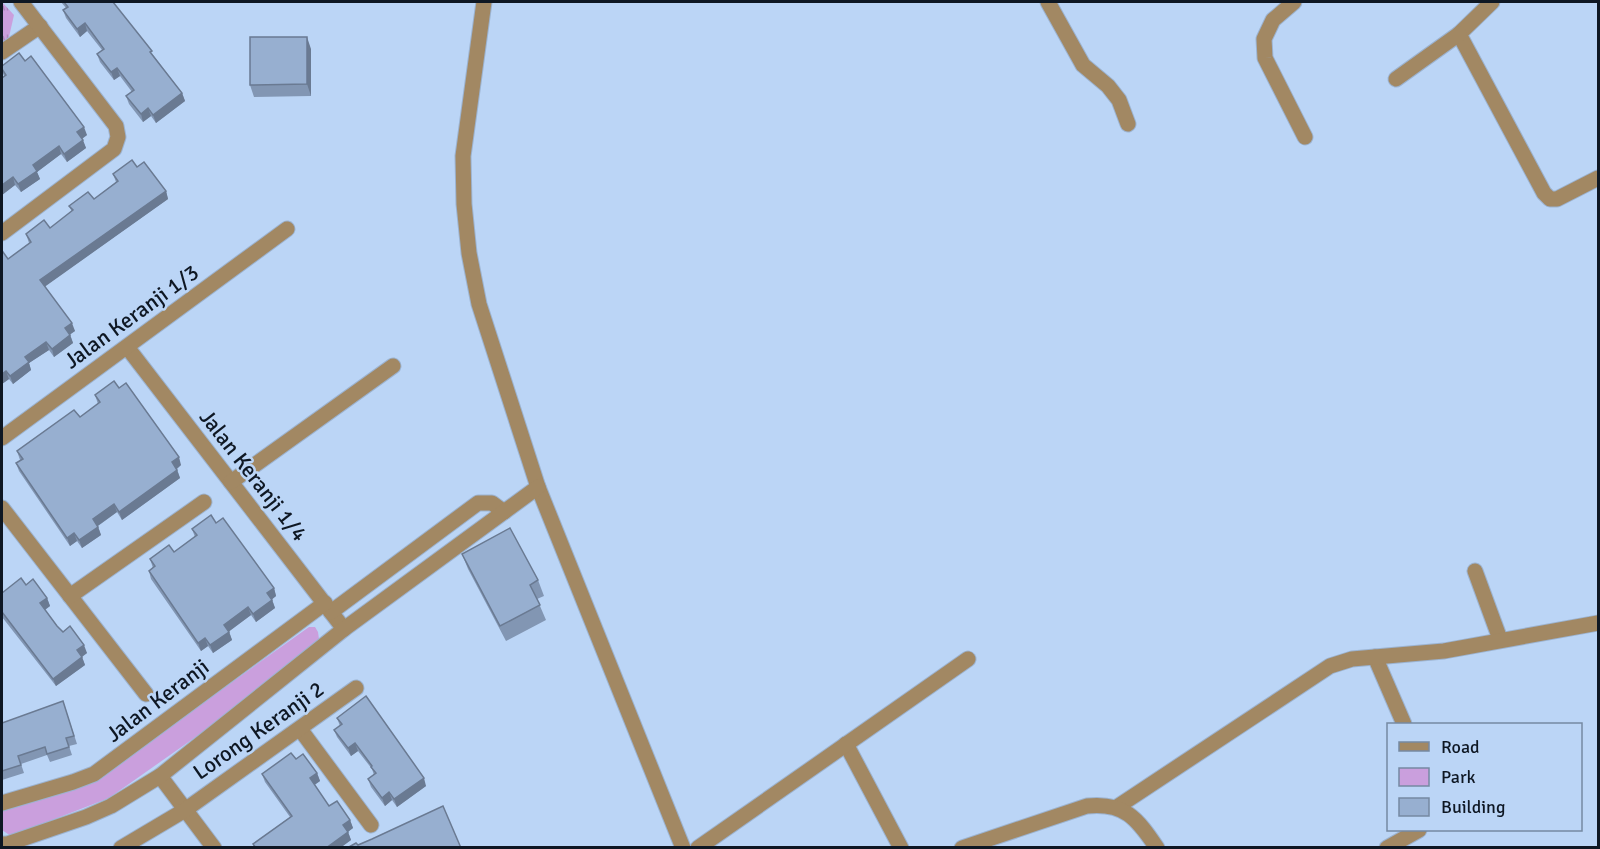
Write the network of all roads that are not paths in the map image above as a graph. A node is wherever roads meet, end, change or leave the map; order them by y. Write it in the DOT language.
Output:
graph roads {
  1 [pos="21,2"];
  2 [pos="484,2"];
  3 [pos="1048,2"];
  4 [pos="1294,2"];
  5 [pos="1492,2"];
  6 [pos="40,26"];
  7 [pos="1459,34"];
  8 [pos="2,52"];
  9 [pos="1396,80"];
  10 [pos="1128,124"];
  11 [pos="1305,137"];
  12 [pos="1599,178"];
  13 [pos="287,230"];
  14 [pos="2,233"];
  15 [pos="127,347"];
  16 [pos="393,366"];
  17 [pos="2,438"];
  18 [pos="231,482"];
  19 [pos="538,487"];
  20 [pos="204,502"];
  21 [pos="2,508"];
  22 [pos="504,512"];
  23 [pos="1475,571"];
  24 [pos="70,596"];
  25 [pos="328,608"];
  26 [pos="1599,623"];
  27 [pos="345,629"];
  28 [pos="1500,639"];
  29 [pos="1375,657"];
  30 [pos="968,659"];
  31 [pos="356,688"];
  32 [pos="146,694"];
  33 [pos="1404,723"];
  34 [pos="300,729"];
  35 [pos="846,744"];
  36 [pos="160,776"];
  37 [pos="2,803"];
  38 [pos="1117,807"];
  39 [pos="185,810"];
  40 [pos="371,825"];
  41 [pos="1417,831"];
  42 [pos="721,841"];
  43 [pos="4,844"];
  44 [pos="121,848"];
  45 [pos="214,848"];
  46 [pos="683,848"];
  47 [pos="698,848"];
  48 [pos="901,848"];
  49 [pos="962,848"];
  50 [pos="1157,848"];
  51 [pos="1387,848"];
  1 -- 6 [label="street"];
  2 -- 19 [label="street"];
  3 -- 10 [label="street"];
  4 -- 11 [label="street"];
  5 -- 7 [label="street"];
  6 -- 8 [label="street"];
  6 -- 14 [label="street"];
  7 -- 9 [label="street"];
  7 -- 12 [label="street"];
  13 -- 15 [label="street, Jalan Keranji 1/3"];
  15 -- 17 [label="street, Jalan Keranji 1/3"];
  15 -- 18 [label="street, Jalan Keranji 1/4"];
  16 -- 18 [label="street"];
  18 -- 25 [label="street, Jalan Keranji 1/4"];
  19 -- 22 [label="street"];
  19 -- 46 [label="street"];
  20 -- 24 [label="street"];
  21 -- 24 [label="street"];
  22 -- 25 [label="street, Jalan Keranji"];
  22 -- 27 [label="street"];
  23 -- 28 [label="street"];
  24 -- 32 [label="street"];
  25 -- 27 [label="street, Jalan Keranji 1/4"];
  25 -- 37 [label="street, Jalan Keranji"];
  26 -- 28 [label="street"];
  27 -- 36 [label="street"];
  28 -- 29 [label="street"];
  29 -- 33 [label="street"];
  29 -- 38 [label="street"];
  30 -- 35 [label="street"];
  31 -- 34 [label="street, Lorong Keranji 2"];
  34 -- 39 [label="street, Lorong Keranji 2"];
  34 -- 40 [label="street"];
  35 -- 42 [label="street"];
  35 -- 48 [label="street"];
  36 -- 39 [label="street"];
  36 -- 43 [label="street"];
  38 -- 49 [label="street"];
  38 -- 50 [label="street"];
  39 -- 44 [label="street, Lorong Keranji 2"];
  39 -- 45 [label="street"];
  41 -- 51 [label="street"];
  42 -- 47 [label="street"];
}
